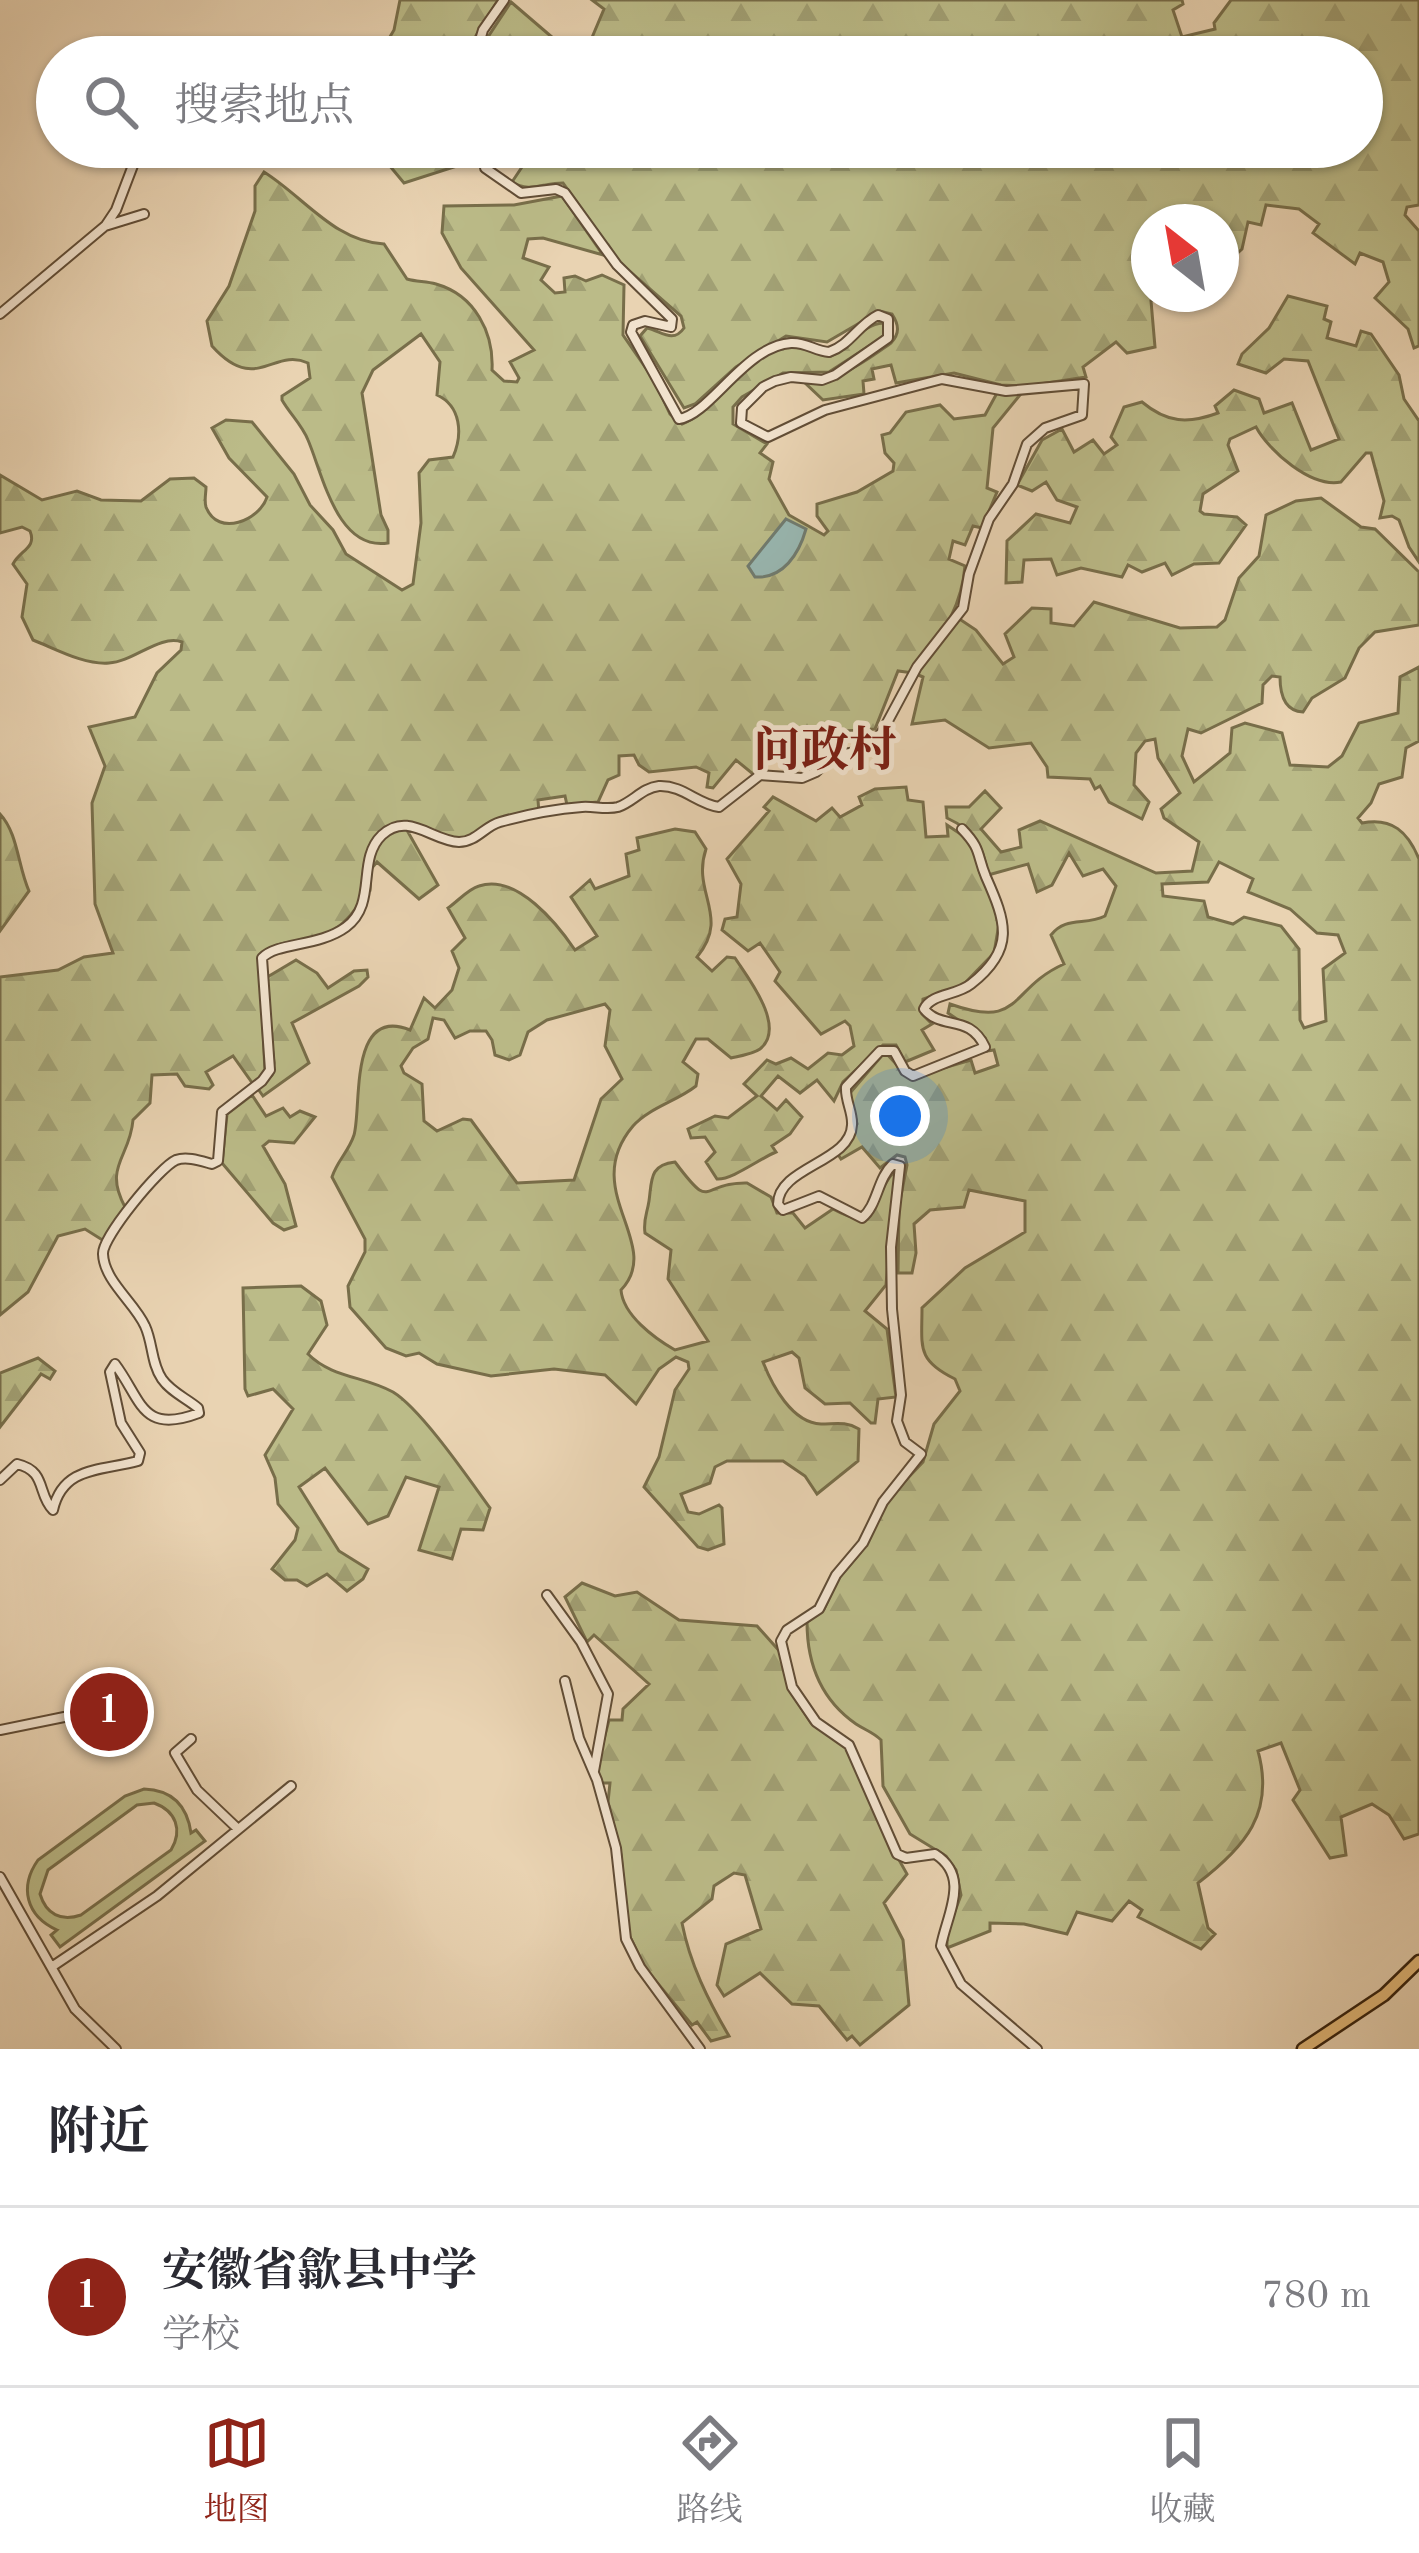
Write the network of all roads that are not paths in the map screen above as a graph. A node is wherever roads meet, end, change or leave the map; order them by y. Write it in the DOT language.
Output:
graph roads {
  1 [pos="504,0"];
  2 [pos="481,36"];
  3 [pos="132,168"];
  4 [pos="484,168"];
  5 [pos="144,214"];
  6 [pos="105,226"];
  7 [pos="0,314"];
  8 [pos="962,829"];
  9 [pos="0,1480"];
  10 [pos="547,1595"];
  11 [pos="565,1681"];
  12 [pos="74,1715"];
  13 [pos="0,1730"];
  14 [pos="191,1739"];
  15 [pos="594,1773"];
  16 [pos="291,1786"];
  17 [pos="238,1829"];
  18 [pos="0,1877"];
  19 [pos="1419,1961"];
  20 [pos="53,1966"];
  21 [pos="116,2049"];
  22 [pos="700,2049"];
  23 [pos="1037,2049"];
  24 [pos="1303,2049"];
  1 -- 2 [label="street"];
  3 -- 6 [label="street"];
  4 -- 9 [label="street"];
  5 -- 6 [label="street"];
  6 -- 7 [label="street"];
  8 -- 23 [label="street"];
  10 -- 15 [label="street"];
  11 -- 15 [label="street"];
  12 -- 13 [label="street"];
  14 -- 17 [label="street"];
  15 -- 22 [label="street"];
  16 -- 17 [label="street"];
  17 -- 20 [label="street"];
  18 -- 20 [label="street"];
  19 -- 24 [label="main road"];
  20 -- 21 [label="street"];
}
